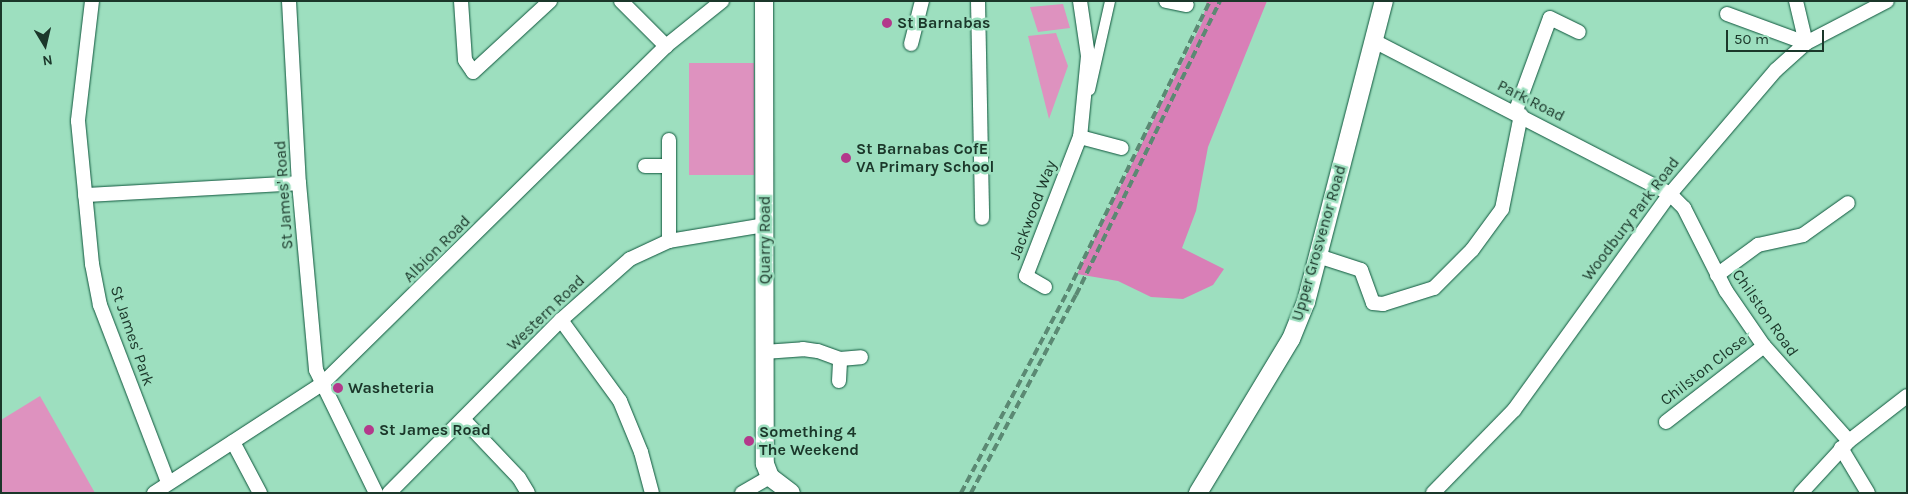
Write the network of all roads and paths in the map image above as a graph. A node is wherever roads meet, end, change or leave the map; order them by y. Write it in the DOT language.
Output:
graph roads {
  1 [pos="92,1"];
  2 [pos="289,1"];
  3 [pos="461,1"];
  4 [pos="550,1"];
  5 [pos="621,1"];
  6 [pos="722,1"];
  7 [pos="764,1"];
  8 [pos="922,1"];
  9 [pos="978,1"];
  10 [pos="1080,1"];
  11 [pos="1110,1"];
  12 [pos="1166,1"];
  13 [pos="1384,1"];
  14 [pos="1796,1"];
  15 [pos="1887,1"];
  16 [pos="1187,5"];
  17 [pos="1727,14"];
  18 [pos="1579,32"];
  19 [pos="1374,41"];
  20 [pos="1806,43"];
  21 [pos="910,44"];
  22 [pos="666,46"];
  23 [pos="1518,114"];
  24 [pos="1084,117"];
  25 [pos="1080,137"];
  26 [pos="669,140"];
  27 [pos="1122,148"];
  28 [pos="645,166"];
  29 [pos="667,166"];
  30 [pos="299,183"];
  31 [pos="1670,194"];
  32 [pos="85,196"];
  33 [pos="1848,204"];
  34 [pos="982,218"];
  35 [pos="765,225"];
  36 [pos="668,241"];
  37 [pos="1318,256"];
  38 [pos="1717,275"];
  39 [pos="1045,287"];
  40 [pos="561,320"];
  41 [pos="1764,346"];
  42 [pos="764,352"];
  43 [pos="861,357"];
  44 [pos="840,359"];
  45 [pos="839,381"];
  46 [pos="322,384"];
  47 [pos="1907,396"];
  48 [pos="463,419"];
  49 [pos="1666,422"];
  50 [pos="233,442"];
  51 [pos="1845,444"];
  52 [pos="168,482"];
  53 [pos="764,484"];
  54 [pos="154,493"];
  55 [pos="260,493"];
  56 [pos="376,493"];
  57 [pos="389,493"];
  58 [pos="528,493"];
  59 [pos="652,493"];
  60 [pos="742,493"];
  61 [pos="791,493"];
  62 [pos="1198,493"];
  63 [pos="1433,493"];
  64 [pos="1801,493"];
  65 [pos="1868,493"];
  1 -- 32 [label="street, St James' Park"];
  2 -- 30 [label="street, St James' Road"];
  3 -- 4 [label="street"];
  5 -- 22 [label="street"];
  6 -- 22 [label="street, Albion Road"];
  7 -- 35 [label="street, Quarry Road"];
  8 -- 21 [label="street"];
  9 -- 34 [label="street"];
  10 -- 24 [label="street, Jackwood Way"];
  11 -- 24 [label="street"];
  12 -- 16 [label="street"];
  13 -- 19 [label="street, Upper Grosvenor Road"];
  14 -- 20 [label="street"];
  15 -- 20 [label="street, Woodbury Park Road"];
  17 -- 20 [label="street"];
  18 -- 23 [label="street"];
  19 -- 23 [label="street, Park Road"];
  19 -- 37 [label="street, Upper Grosvenor Road"];
  20 -- 31 [label="street, Woodbury Park Road"];
  22 -- 46 [label="street, Albion Road"];
  23 -- 31 [label="street, Park Road"];
  23 -- 37 [label="street"];
  24 -- 25 [label="street, Jackwood Way"];
  25 -- 27 [label="street"];
  25 -- 39 [label="street, Jackwood Way"];
  26 -- 29 [label="street"];
  28 -- 29 [label="street"];
  29 -- 36 [label="street"];
  30 -- 32 [label="street"];
  30 -- 46 [label="street, St James' Road"];
  31 -- 38 [label="street, Chilston Road"];
  31 -- 63 [label="street, Woodbury Park Road"];
  32 -- 52 [label="street, St James' Park"];
  33 -- 38 [label="street"];
  35 -- 36 [label="street, Western Road"];
  35 -- 42 [label="street, Quarry Road"];
  36 -- 40 [label="street, Western Road"];
  37 -- 62 [label="street, Upper Grosvenor Road"];
  38 -- 41 [label="street, Chilston Road"];
  40 -- 48 [label="street, Western Road"];
  40 -- 59 [label="street"];
  41 -- 49 [label="street, Chilston Close"];
  41 -- 51 [label="street, Chilston Road"];
  42 -- 44 [label="street"];
  42 -- 53 [label="street, Quarry Road"];
  43 -- 44 [label="street"];
  44 -- 45 [label="street"];
  46 -- 50 [label="street, Albion Road"];
  46 -- 56 [label="street"];
  47 -- 51 [label="street"];
  48 -- 57 [label="street, Western Road"];
  48 -- 58 [label="street"];
  50 -- 52 [label="street, Albion Road"];
  50 -- 55 [label="street"];
  51 -- 64 [label="street"];
  51 -- 65 [label="street, Chilston Road"];
  52 -- 54 [label="street, Albion Road"];
  53 -- 60 [label="street"];
  53 -- 61 [label="street"];
}
